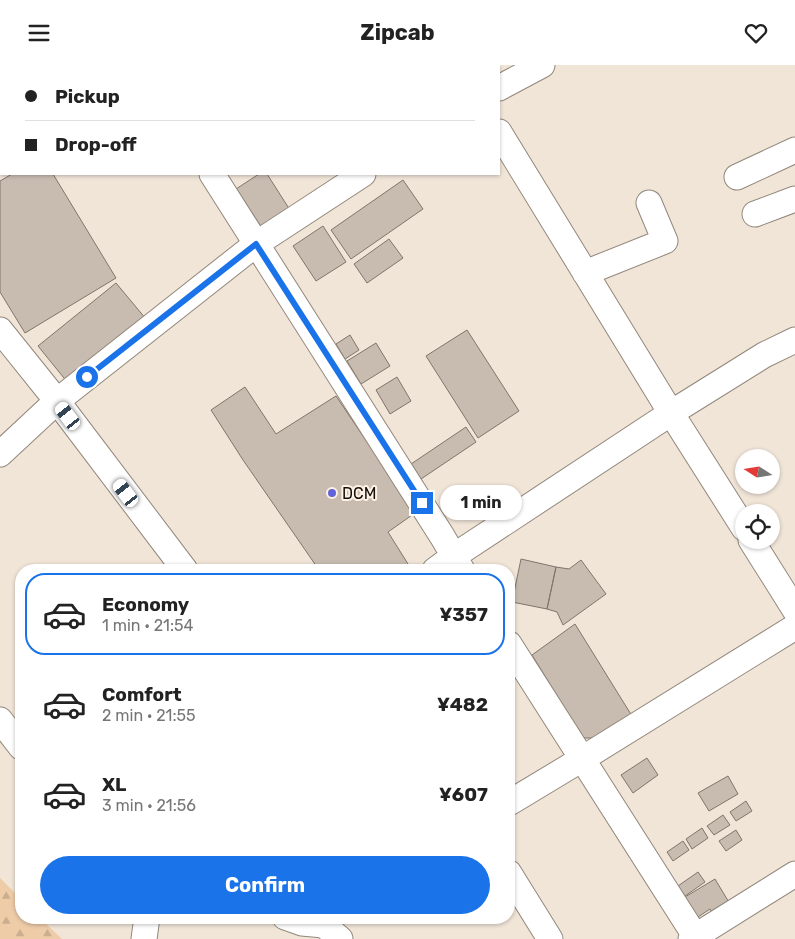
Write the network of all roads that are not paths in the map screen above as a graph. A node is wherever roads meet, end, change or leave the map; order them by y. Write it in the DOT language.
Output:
graph roads {
  1 [pos="542,65"];
  2 [pos="500,87"];
  3 [pos="500,135"];
  4 [pos="795,150"];
  5 [pos="213,175"];
  6 [pos="362,175"];
  7 [pos="737,177"];
  8 [pos="795,199"];
  9 [pos="649,203"];
  10 [pos="755,215"];
  11 [pos="256,244"];
  12 [pos="585,273"];
  13 [pos="0,329"];
  14 [pos="795,340"];
  15 [pos="57,401"];
  16 [pos="671,413"];
  17 [pos="0,454"];
  18 [pos="735,514"];
  19 [pos="757,549"];
  20 [pos="180,564"];
  21 [pos="450,564"];
  22 [pos="451,564"];
  23 [pos="795,610"];
  24 [pos="795,627"];
  25 [pos="515,653"];
  26 [pos="0,720"];
  27 [pos="15,739"];
  28 [pos="582,759"];
  29 [pos="515,799"];
  30 [pos="795,874"];
  31 [pos="515,883"];
  32 [pos="147,924"];
  33 [pos="310,924"];
  34 [pos="333,927"];
  35 [pos="695,938"];
  36 [pos="144,939"];
  37 [pos="550,939"];
  1 -- 2 [label="street"];
  3 -- 12 [label="street"];
  4 -- 7 [label="street"];
  5 -- 11 [label="street"];
  6 -- 11 [label="street"];
  8 -- 10 [label="street"];
  9 -- 12 [label="street"];
  11 -- 15 [label="street"];
  11 -- 21 [label="street"];
  12 -- 16 [label="street"];
  13 -- 15 [label="street"];
  14 -- 16 [label="street"];
  15 -- 17 [label="street"];
  15 -- 20 [label="street"];
  16 -- 18 [label="street"];
  16 -- 22 [label="street"];
  19 -- 23 [label="street"];
  24 -- 28 [label="street"];
  25 -- 28 [label="street"];
  26 -- 27 [label="street"];
  28 -- 29 [label="street"];
  28 -- 35 [label="street"];
  30 -- 35 [label="street"];
  31 -- 37 [label="street"];
  32 -- 36 [label="street"];
  33 -- 34 [label="street"];
}
